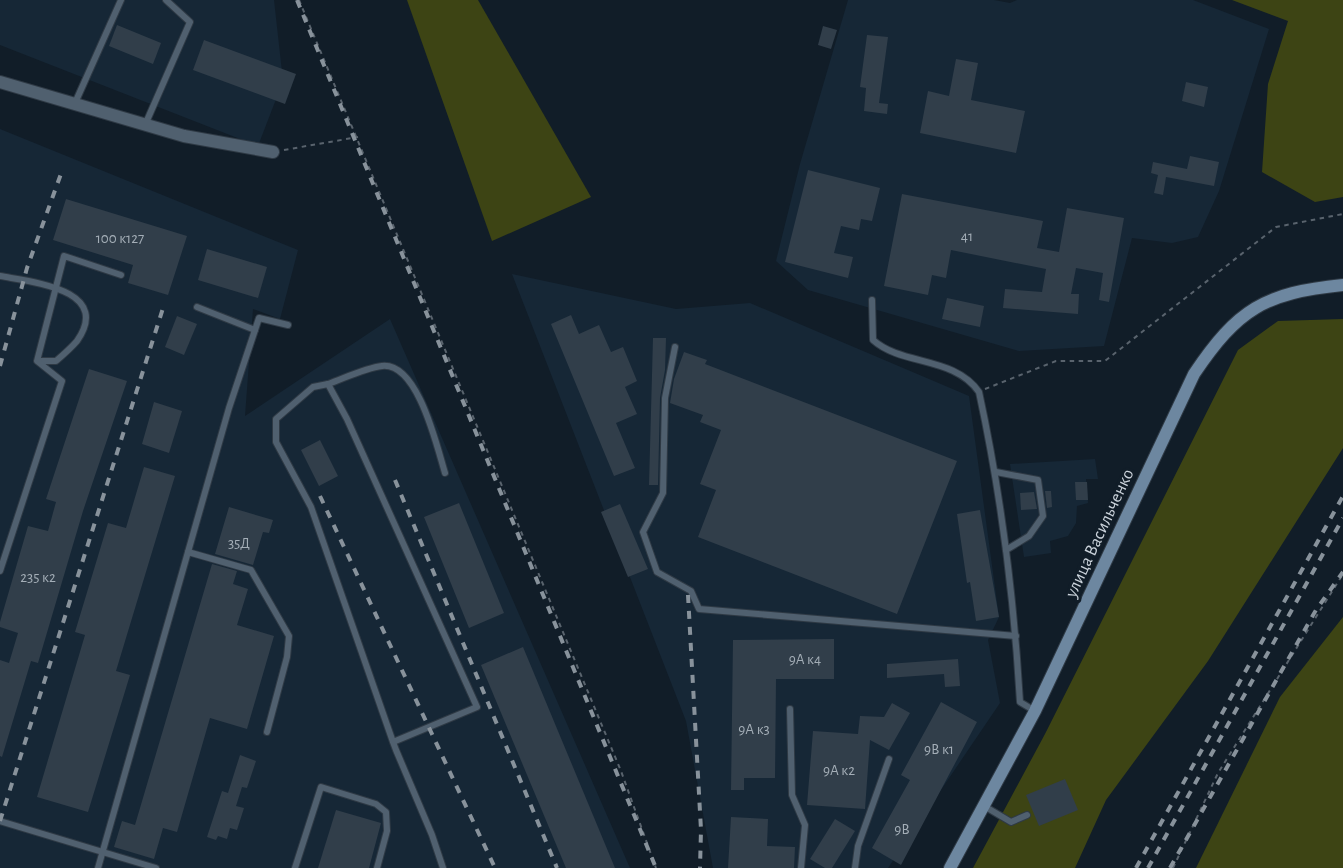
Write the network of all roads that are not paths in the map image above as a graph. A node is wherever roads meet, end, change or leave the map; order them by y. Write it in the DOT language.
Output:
graph roads {
  1 [pos="121,0"];
  2 [pos="166,0"];
  3 [pos="0,82"];
  4 [pos="75,104"];
  5 [pos="145,125"];
  6 [pos="273,152"];
  7 [pos="121,274"];
  8 [pos="0,276"];
  9 [pos="1343,285"];
  10 [pos="57,288"];
  11 [pos="872,300"];
  12 [pos="197,307"];
  13 [pos="288,325"];
  14 [pos="255,330"];
  15 [pos="675,347"];
  16 [pos="37,361"];
  17 [pos="328,384"];
  18 [pos="996,472"];
  19 [pos="445,473"];
  20 [pos="1006,550"];
  21 [pos="188,552"];
  22 [pos="0,571"];
  23 [pos="1016,636"];
  24 [pos="790,709"];
  25 [pos="1035,711"];
  26 [pos="267,732"];
  27 [pos="393,742"];
  28 [pos="889,759"];
  29 [pos="984,806"];
  30 [pos="1027,815"];
  31 [pos="0,821"];
  32 [pos="103,851"];
  33 [pos="98,868"];
  34 [pos="156,868"];
  35 [pos="295,868"];
  36 [pos="377,868"];
  37 [pos="443,868"];
  38 [pos="801,868"];
  39 [pos="855,868"];
  40 [pos="950,868"];
  1 -- 4 [label="lane"];
  2 -- 5 [label="lane"];
  3 -- 4 [label="street"];
  4 -- 5 [label="street"];
  5 -- 6 [label="street"];
  7 -- 10 [label="lane"];
  8 -- 10 [label="lane"];
  9 -- 25 [label="main road, улица Васильченко"];
  10 -- 16 [label="lane"];
  10 -- 16 [label="lane"];
  11 -- 18 [label="lane"];
  12 -- 14 [label="lane"];
  13 -- 14 [label="lane"];
  14 -- 21 [label="lane"];
  15 -- 23 [label="lane"];
  16 -- 22 [label="lane"];
  17 -- 19 [label="lane"];
  17 -- 27 [label="lane"];
  17 -- 27 [label="lane"];
  18 -- 20 [label="lane"];
  18 -- 20 [label="lane"];
  20 -- 23 [label="lane"];
  21 -- 26 [label="lane"];
  21 -- 32 [label="lane"];
  23 -- 25 [label="lane"];
  24 -- 38 [label="lane"];
  25 -- 29 [label="main road, улица Васильченко"];
  27 -- 37 [label="lane"];
  28 -- 39 [label="lane"];
  29 -- 30 [label="lane"];
  29 -- 40 [label="main road, улица Васильченко"];
  31 -- 32 [label="lane"];
  32 -- 33 [label="lane"];
  32 -- 34 [label="lane"];
  35 -- 36 [label="lane"];
}
